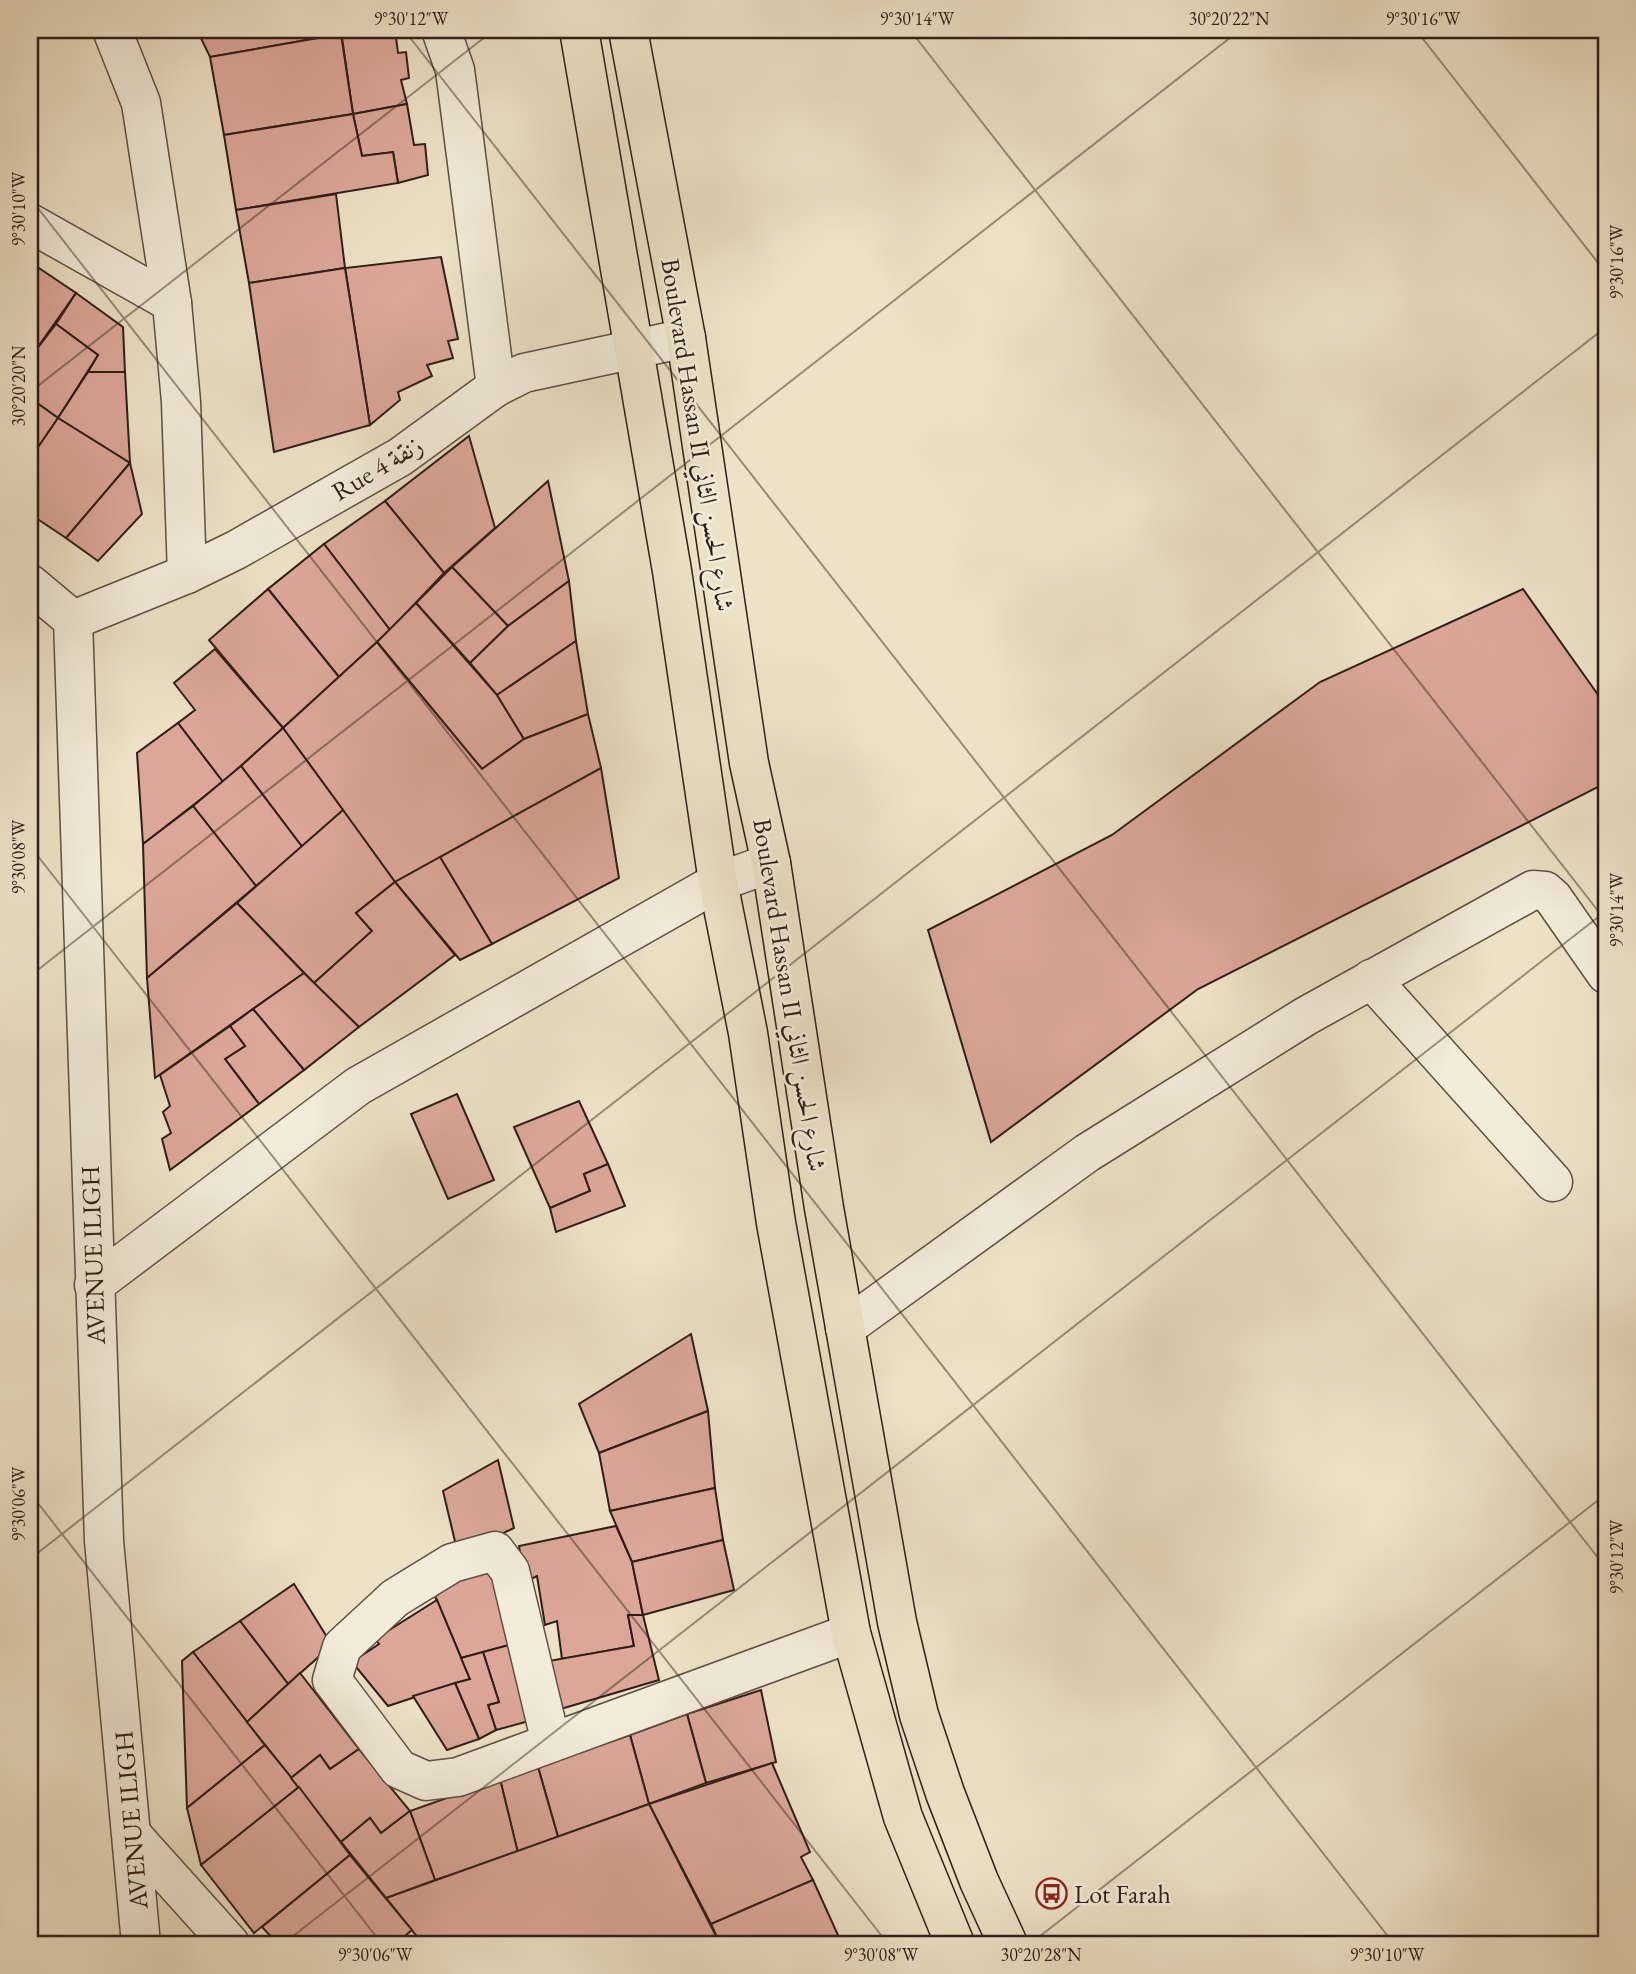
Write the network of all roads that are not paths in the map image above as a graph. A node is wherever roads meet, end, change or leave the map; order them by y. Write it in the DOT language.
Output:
graph roads {
  1 [pos="112,30"];
  2 [pos="441,30"];
  3 [pos="579,30"];
  4 [pos="628,30"];
  5 [pos="30,223"];
  6 [pos="172,303"];
  7 [pos="686,338"];
  8 [pos="633,349"];
  9 [pos="496,387"];
  10 [pos="187,575"];
  11 [pos="30,584"];
  12 [pos="73,620"];
  13 [pos="771,863"];
  14 [pos="718,882"];
  15 [pos="1606,974"];
  16 [pos="1371,979"];
  17 [pos="1553,1182"];
  18 [pos="94,1285"];
  19 [pos="845,1328"];
  20 [pos="851,1633"];
  21 [pos="551,1743"];
  22 [pos="133,1836"];
  23 [pos="141,1944"];
  24 [pos="230,1944"];
  25 [pos="955,1944"];
  26 [pos="1008,1944"];
  1 -- 6 [label="street"];
  2 -- 9 [label="street"];
  3 -- 8 [label="main road, Boulevard Hassan II شارع الحسن الثاني"];
  4 -- 7 [label="main road, Boulevard Hassan II شارع الحسن الثاني"];
  5 -- 6 [label="street"];
  6 -- 10 [label="street"];
  7 -- 8 [label="street, Rue 4 زنقة"];
  7 -- 13 [label="main road, Boulevard Hassan II شارع الحسن الثاني"];
  8 -- 9 [label="street, Rue 4 زنقة"];
  8 -- 14 [label="main road, Boulevard Hassan II شارع الحسن الثاني"];
  9 -- 10 [label="street, Rue 4 زنقة"];
  10 -- 12 [label="street, Rue 4 زنقة"];
  11 -- 12 [label="street"];
  12 -- 18 [label="street, AVENUE ILIGH"];
  13 -- 14 [label="street"];
  13 -- 19 [label="main road, Boulevard Hassan II شارع الحسن الثاني"];
  14 -- 18 [label="street"];
  14 -- 20 [label="main road, Boulevard Hassan II شارع الحسن الثاني"];
  15 -- 16 [label="street"];
  16 -- 17 [label="street"];
  16 -- 19 [label="street"];
  18 -- 22 [label="street, AVENUE ILIGH"];
  19 -- 26 [label="main road, Boulevard Hassan II شارع الحسن الثاني"];
  20 -- 21 [label="street"];
  20 -- 25 [label="main road, Boulevard Hassan II شارع الحسن الثاني"];
  21 -- 21 [label="street"];
  22 -- 23 [label="street, AVENUE ILIGH"];
  22 -- 24 [label="street"];
}
